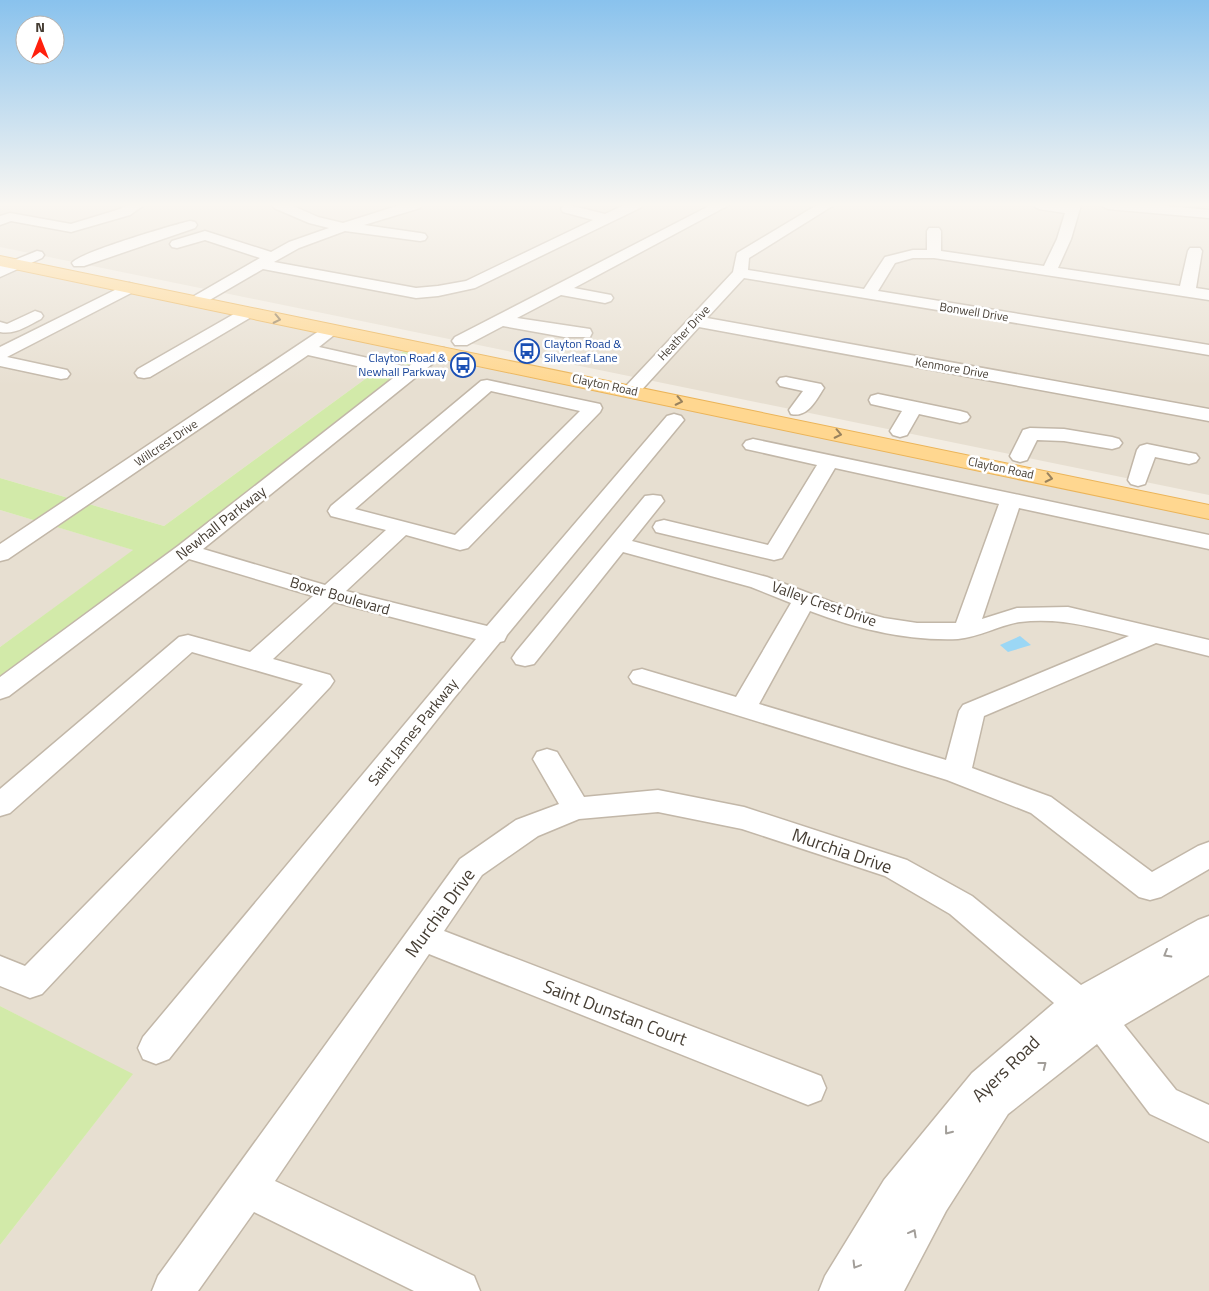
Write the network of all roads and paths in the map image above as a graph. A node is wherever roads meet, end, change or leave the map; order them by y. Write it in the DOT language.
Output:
graph roads {
  1 [pos="90,265"];
  2 [pos="257,265"];
  3 [pos="284,265"];
  4 [pos="511,265"];
  5 [pos="606,265"];
  6 [pos="741,265"];
  7 [pos="887,265"];
  8 [pos="1006,265"];
  9 [pos="1052,265"];
  10 [pos="1192,265"];
  11 [pos="5,266"];
  12 [pos="1049,272"];
  13 [pos="740,273"];
  14 [pos="129,288"];
  15 [pos="214,290"];
  16 [pos="558,290"];
  17 [pos="1187,292"];
  18 [pos="868,294"];
  19 [pos="1209,295"];
  20 [pos="605,298"];
  21 [pos="195,302"];
  22 [pos="246,313"];
  23 [pos="34,316"];
  24 [pos="500,320"];
  25 [pos="695,321"];
  26 [pos="0,327"];
  27 [pos="331,331"];
  28 [pos="410,332"];
  29 [pos="584,333"];
  30 [pos="461,341"];
  31 [pos="393,344"];
  32 [pos="306,349"];
  33 [pos="1209,350"];
  34 [pos="438,352"];
  35 [pos="518,353"];
  36 [pos="0,354"];
  37 [pos="0,361"];
  38 [pos="365,363"];
  39 [pos="144,373"];
  40 [pos="412,373"];
  41 [pos="61,374"];
  42 [pos="786,382"];
  43 [pos="637,385"];
  44 [pos="878,400"];
  45 [pos="914,408"];
  46 [pos="798,410"];
  47 [pos="1209,415"];
  48 [pos="960,417"];
  49 [pos="674,420"];
  50 [pos="900,431"];
  51 [pos="1112,443"];
  52 [pos="752,444"];
  53 [pos="1020,456"];
  54 [pos="1189,458"];
  55 [pos="829,461"];
  56 [pos="1138,480"];
  57 [pos="1209,495"];
  58 [pos="1011,499"];
  59 [pos="652,500"];
  60 [pos="1209,512"];
  61 [pos="664,527"];
  62 [pos="401,528"];
  63 [pos="1209,542"];
  64 [pos="617,544"];
  65 [pos="186,550"];
  66 [pos="769,552"];
  67 [pos="0,554"];
  68 [pos="754,580"];
  69 [pos="329,594"];
  70 [pos="804,600"];
  71 [pos="966,630"];
  72 [pos="1156,634"];
  73 [pos="494,636"];
  74 [pos="1209,648"];
  75 [pos="525,658"];
  76 [pos="255,662"];
  77 [pos="642,677"];
  78 [pos="0,690"];
  79 [pos="743,709"];
  80 [pos="548,759"];
  81 [pos="957,773"];
  82 [pos="0,805"];
  83 [pos="576,808"];
  84 [pos="1209,854"];
  85 [pos="1209,928"];
  86 [pos="422,937"];
  87 [pos="1209,958"];
  88 [pos="0,970"];
  89 [pos="1090,1012"];
  90 [pos="156,1048"];
  91 [pos="808,1088"];
  92 [pos="1209,1124"];
  93 [pos="247,1188"];
  94 [pos="173,1291"];
  95 [pos="459,1291"];
  96 [pos="840,1291"];
  97 [pos="881,1291"];
  1 -- 15 [label="main road, Clayton Road"];
  2 -- 15 [label="street"];
  3 -- 4 [label="street"];
  5 -- 16 [label="street"];
  6 -- 13 [label="street, Heather Drive"];
  7 -- 18 [label="street"];
  8 -- 12 [label="street"];
  9 -- 12 [label="street"];
  10 -- 17 [label="street"];
  11 -- 14 [label="main road, Clayton Road"];
  12 -- 17 [label="street"];
  13 -- 18 [label="street, Bonwell Drive"];
  13 -- 25 [label="street, Heather Drive"];
  14 -- 21 [label="main road, Clayton Road"];
  14 -- 36 [label="street"];
  15 -- 21 [label="street"];
  15 -- 28 [label="main road, Clayton Road"];
  16 -- 20 [label="street"];
  16 -- 24 [label="street"];
  17 -- 19 [label="street"];
  18 -- 33 [label="street, Bonwell Drive"];
  21 -- 22 [label="main road, Clayton Road"];
  22 -- 27 [label="main road, Clayton Road, one-way"];
  22 -- 39 [label="street"];
  23 -- 26 [label="street"];
  24 -- 29 [label="street"];
  24 -- 30 [label="street"];
  25 -- 43 [label="street, Heather Drive"];
  25 -- 47 [label="street, Kenmore Drive"];
  27 -- 31 [label="main road, Clayton Road"];
  27 -- 32 [label="street, Willcrest Drive"];
  28 -- 30 [label="main road, Clayton Road"];
  28 -- 34 [label="main road"];
  30 -- 35 [label="main road, Clayton Road"];
  31 -- 34 [label="main road, Clayton Road"];
  31 -- 38 [label="street"];
  32 -- 38 [label="street"];
  32 -- 67 [label="street, Willcrest Drive"];
  34 -- 35 [label="main road"];
  34 -- 40 [label="street, Newhall Parkway"];
  34 -- 43 [label="main road, Clayton Road"];
  35 -- 43 [label="main road, Clayton Road"];
  37 -- 41 [label="street"];
  38 -- 40 [label="street"];
  40 -- 65 [label="street, Newhall Parkway"];
  42 -- 46 [label="street"];
  43 -- 46 [label="main road, Clayton Road"];
  43 -- 60 [label="main road, Clayton Road, one-way"];
  44 -- 45 [label="street"];
  45 -- 48 [label="street"];
  45 -- 50 [label="street"];
  46 -- 50 [label="main road, Clayton Road"];
  49 -- 73 [label="street, Saint James Parkway"];
  50 -- 53 [label="main road, Clayton Road"];
  51 -- 53 [label="street"];
  52 -- 55 [label="street"];
  53 -- 56 [label="main road, Clayton Road"];
  54 -- 56 [label="street"];
  55 -- 58 [label="street"];
  55 -- 66 [label="street"];
  56 -- 57 [label="main road, Clayton Road"];
  58 -- 63 [label="street"];
  58 -- 71 [label="street"];
  59 -- 64 [label="street"];
  61 -- 66 [label="street"];
  62 -- 62 [label="street"];
  62 -- 69 [label="street"];
  64 -- 68 [label="street, Valley Crest Drive"];
  64 -- 75 [label="street"];
  65 -- 69 [label="street, Boxer Boulevard"];
  65 -- 78 [label="street, Newhall Parkway"];
  66 -- 68 [label="street"];
  68 -- 70 [label="street, Valley Crest Drive"];
  69 -- 73 [label="street, Boxer Boulevard"];
  69 -- 76 [label="street"];
  70 -- 71 [label="street, Valley Crest Drive"];
  70 -- 79 [label="street"];
  71 -- 72 [label="street, Valley Crest Drive"];
  72 -- 74 [label="street, Valley Crest Drive"];
  72 -- 81 [label="street"];
  73 -- 90 [label="street, Saint James Parkway"];
  76 -- 82 [label="street"];
  76 -- 88 [label="street"];
  77 -- 79 [label="street"];
  79 -- 81 [label="street"];
  80 -- 83 [label="street"];
  81 -- 84 [label="street"];
  83 -- 86 [label="street, Murchia Drive"];
  83 -- 89 [label="street, Murchia Drive"];
  85 -- 89 [label="street, Ayers Road, one-way"];
  86 -- 91 [label="street, Saint Dunstan Court"];
  86 -- 93 [label="street, Murchia Drive"];
  87 -- 89 [label="street, Ayers Road"];
  89 -- 92 [label="street, Murchia Drive"];
  89 -- 96 [label="street, Ayers Road, one-way"];
  97 -- 89 [label="street, Ayers Road, one-way"];
  93 -- 94 [label="street, Murchia Drive"];
  93 -- 95 [label="street"];
}
